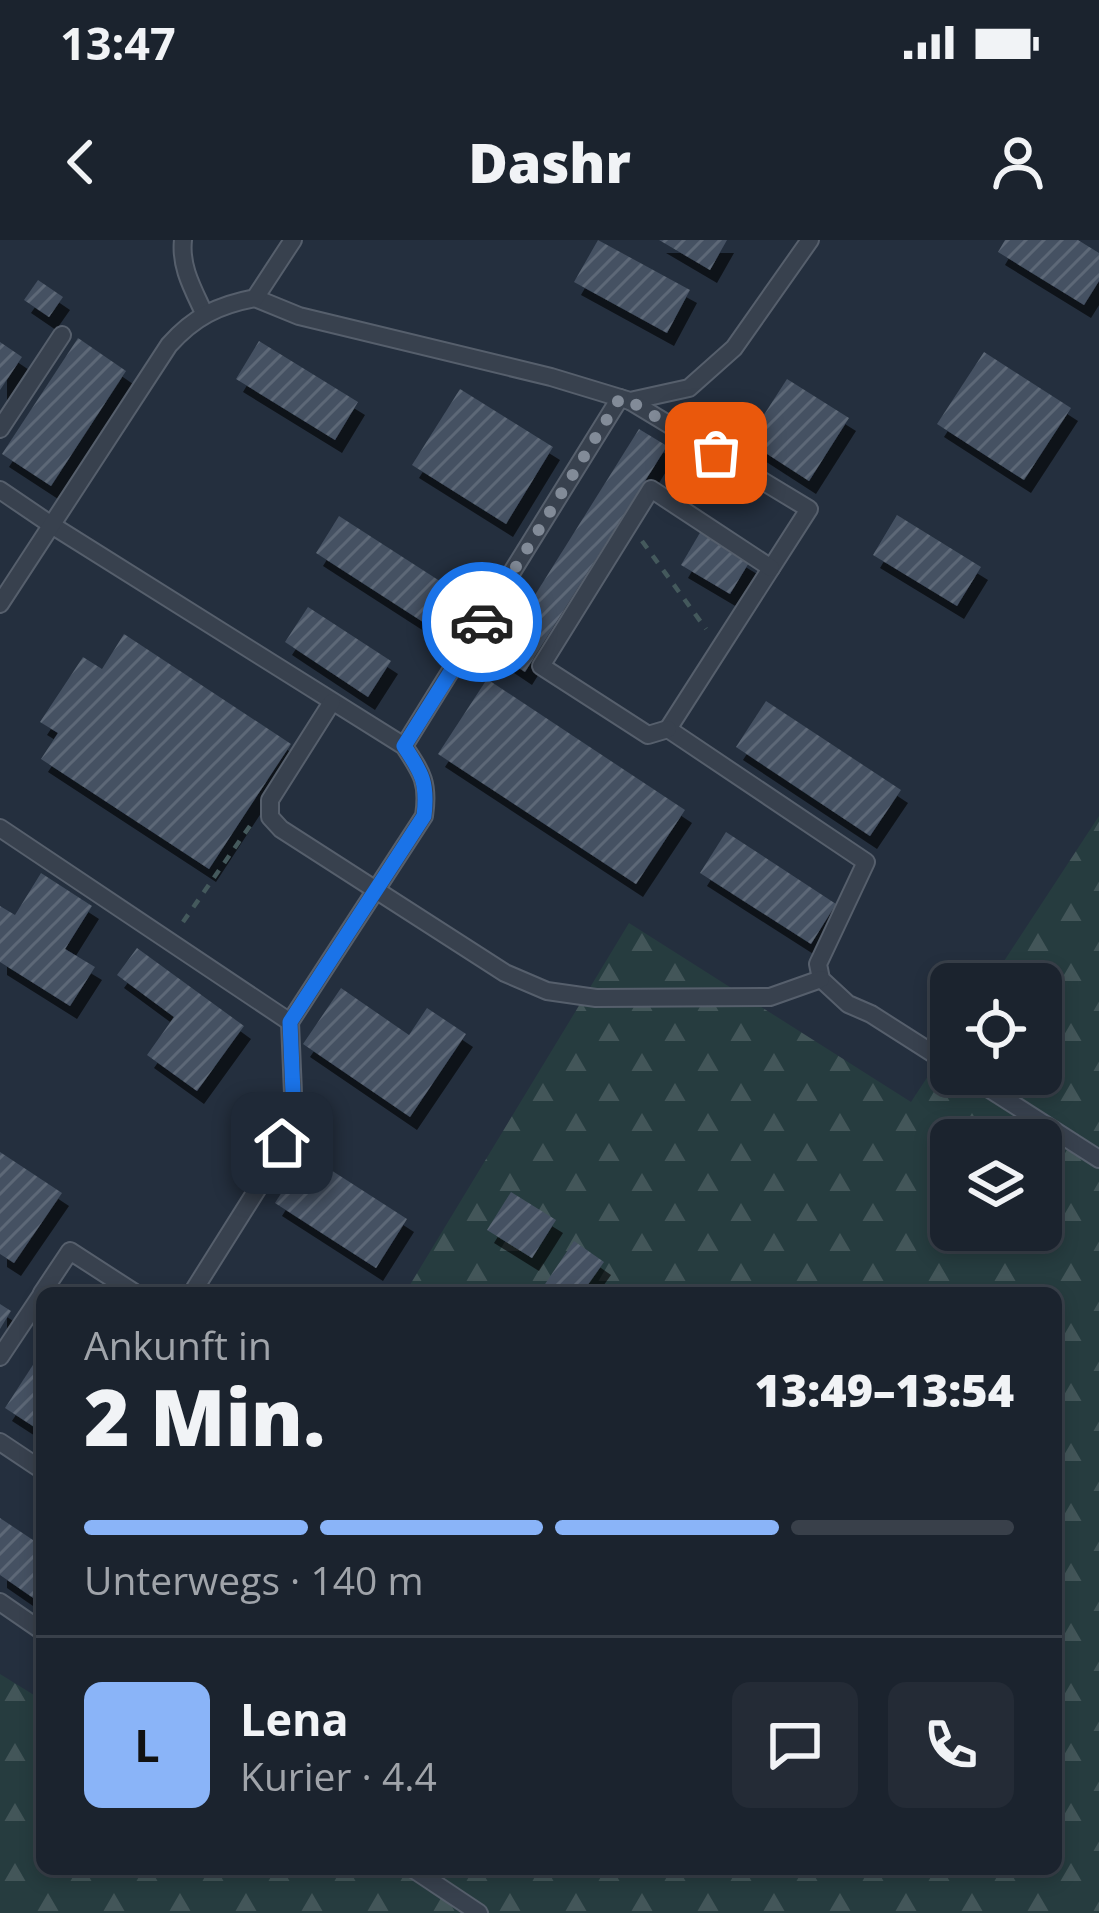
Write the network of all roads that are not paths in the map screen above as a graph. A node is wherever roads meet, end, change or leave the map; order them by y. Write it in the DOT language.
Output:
graph roads {
  1 [pos="183,240"];
  2 [pos="293,240"];
  3 [pos="810,240"];
  4 [pos="255,298"];
  5 [pos="204,313"];
  6 [pos="62,335"];
  7 [pos="625,400"];
  8 [pos="0,429"];
  9 [pos="0,490"];
  10 [pos="50,524"];
  11 [pos="771,568"];
  12 [pos="0,604"];
  13 [pos="332,702"];
  14 [pos="668,729"];
  15 [pos="404,746"];
  16 [pos="0,828"];
  17 [pos="375,891"];
  18 [pos="821,979"];
  19 [pos="290,1022"];
  20 [pos="930,1052"];
  21 [pos="998,1095"];
  22 [pos="1099,1159"];
  23 [pos="46,1287"];
  24 [pos="126,1287"];
  25 [pos="196,1287"];
  26 [pos="36,1302"];
  27 [pos="0,1357"];
  28 [pos="0,1442"];
  29 [pos="36,1466"];
  30 [pos="0,1603"];
  31 [pos="36,1626"];
  32 [pos="422,1875"];
  33 [pos="479,1913"];
  1 -- 5 [label="lane"];
  2 -- 4 [label="lane"];
  3 -- 7 [label="lane"];
  4 -- 5 [label="lane"];
  4 -- 7 [label="lane"];
  5 -- 10 [label="lane"];
  6 -- 8 [label="lane"];
  7 -- 11 [label="lane"];
  7 -- 15 [label="lane"];
  9 -- 10 [label="lane"];
  10 -- 12 [label="lane"];
  10 -- 13 [label="lane"];
  11 -- 14 [label="lane"];
  11 -- 14 [label="lane"];
  13 -- 15 [label="lane"];
  13 -- 17 [label="lane"];
  14 -- 18 [label="lane"];
  15 -- 17 [label="lane"];
  16 -- 19 [label="lane"];
  17 -- 18 [label="lane"];
  17 -- 19 [label="lane"];
  18 -- 20 [label="lane"];
  19 -- 25 [label="lane"];
  21 -- 22 [label="lane"];
  23 -- 24 [label="lane"];
  26 -- 27 [label="lane"];
  28 -- 29 [label="lane"];
  30 -- 31 [label="lane"];
  32 -- 33 [label="lane"];
}
